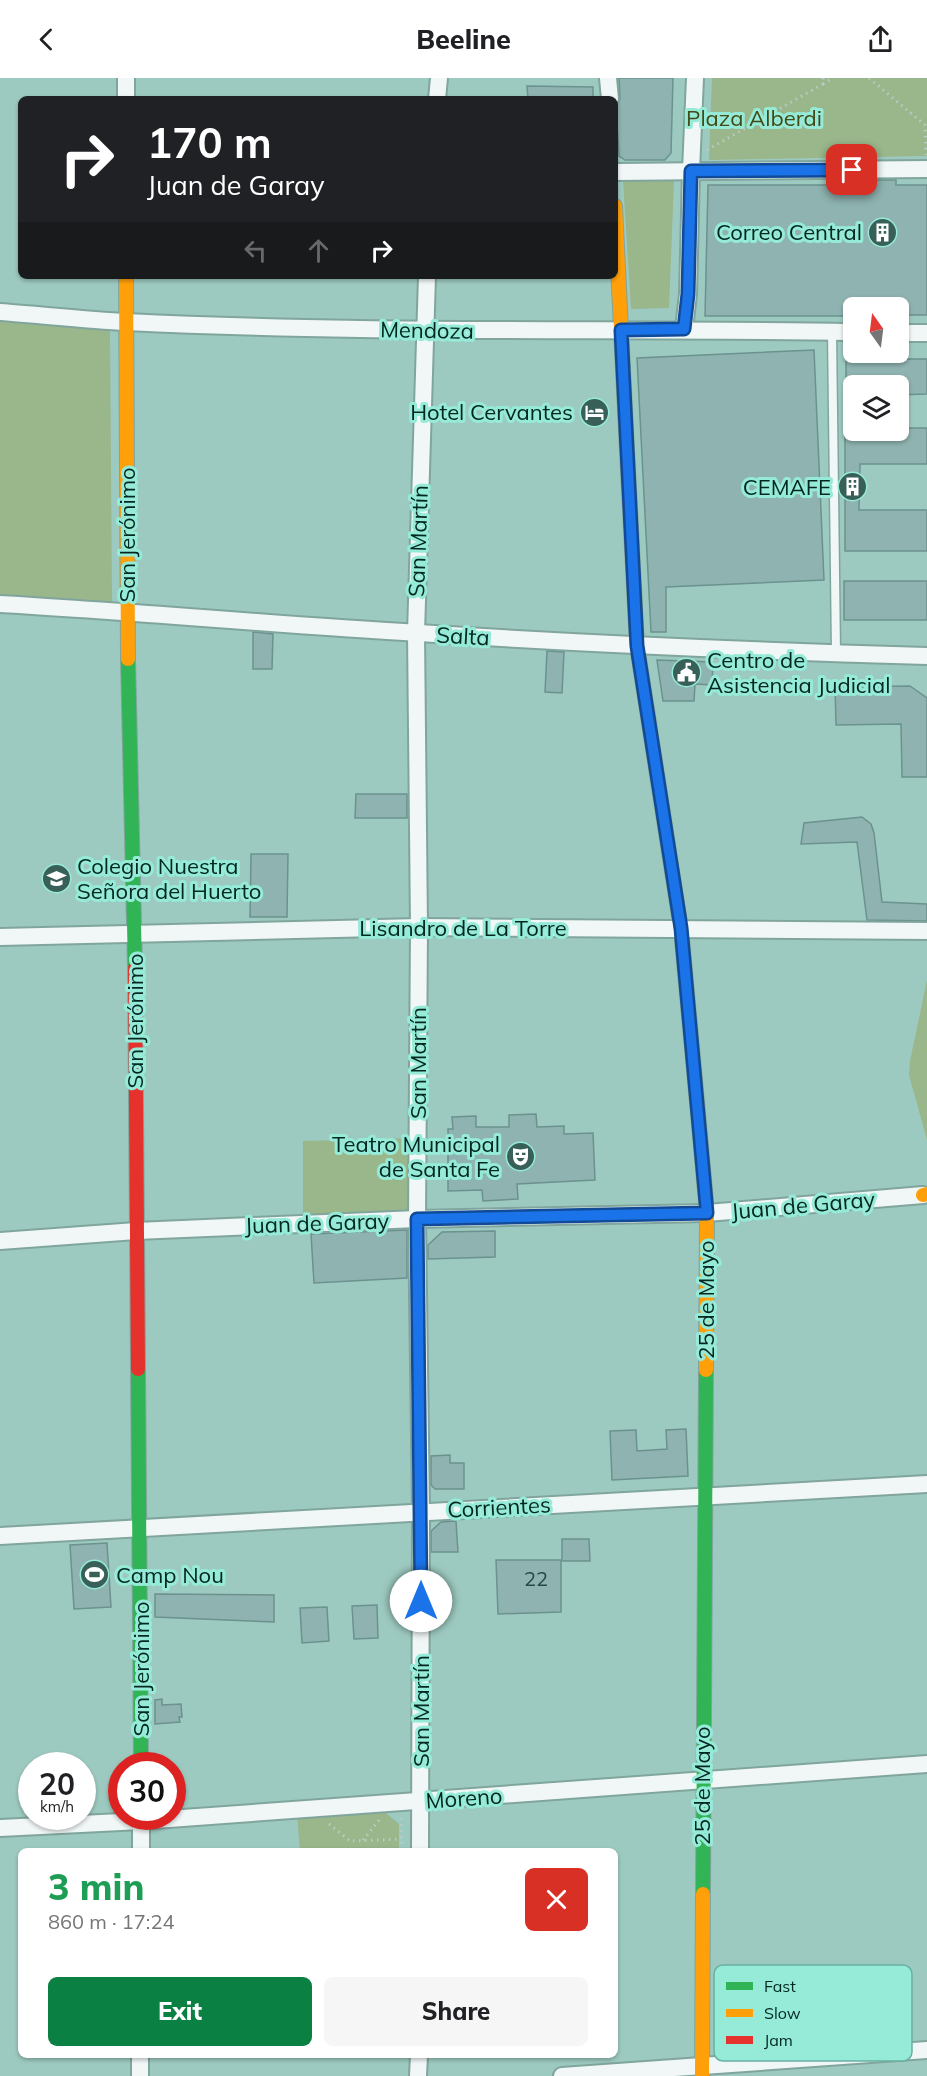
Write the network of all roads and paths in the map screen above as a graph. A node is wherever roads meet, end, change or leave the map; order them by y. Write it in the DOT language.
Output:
graph roads {
  1 [pos="126,78"];
  2 [pos="438,78"];
  3 [pos="609,78"];
  4 [pos="695,78"];
  5 [pos="823,78"];
  6 [pos="833,78"];
  7 [pos="869,78"];
  8 [pos="823,84"];
  9 [pos="126,96"];
  10 [pos="437,96"];
  11 [pos="610,96"];
  12 [pos="691,164"];
  13 [pos="926,169"];
  14 [pos="618,172"];
  15 [pos="618,268"];
  16 [pos="126,279"];
  17 [pos="427,279"];
  18 [pos="0,312"];
  19 [pos="126,322"];
  20 [pos="684,329"];
  21 [pos="424,330"];
  22 [pos="621,330"];
  23 [pos="832,332"];
  24 [pos="843,332"];
  25 [pos="909,333"];
  26 [pos="927,333"];
  27 [pos="0,604"];
  28 [pos="128,611"];
  29 [pos="416,633"];
  30 [pos="637,646"];
  31 [pos="836,653"];
  32 [pos="927,656"];
  33 [pos="419,927"];
  34 [pos="681,928"];
  35 [pos="927,931"];
  36 [pos="135,933"];
  37 [pos="0,938"];
  38 [pos="926,1194"];
  39 [pos="707,1213"];
  40 [pos="417,1219"];
  41 [pos="136,1231"];
  42 [pos="0,1241"];
  43 [pos="927,1484"];
  44 [pos="705,1496"];
  45 [pos="421,1512"];
  46 [pos="140,1527"];
  47 [pos="0,1536"];
  48 [pos="141,1752"];
  49 [pos="927,1764"];
  50 [pos="702,1779"];
  51 [pos="421,1802"];
  52 [pos="186,1816"];
  53 [pos="322,1817"];
  54 [pos="382,1817"];
  55 [pos="108,1821"];
  56 [pos="0,1828"];
  57 [pos="141,1830"];
  58 [pos="402,1839"];
  59 [pos="362,1841"];
  60 [pos="141,1848"];
  61 [pos="420,1848"];
  62 [pos="927,2050"];
  63 [pos="912,2051"];
  64 [pos="140,2058"];
  65 [pos="418,2058"];
  66 [pos="809,2061"];
  67 [pos="702,2071"];
  68 [pos="140,2076"];
  69 [pos="418,2076"];
  70 [pos="562,2076"];
  1 -- 9 [label="street"];
  2 -- 10 [label="street"];
  3 -- 11 [label="street"];
  4 -- 12 [label="street"];
  5 -- 8 [label="path"];
  6 -- 8 [label="path"];
  7 -- 13 [label="path"];
  8 -- 12 [label="path"];
  12 -- 13 [label="street"];
  12 -- 14 [label="street"];
  12 -- 20 [label="street"];
  15 -- 22 [label="street, 25 de Mayo"];
  16 -- 19 [label="street, San Jerónimo"];
  17 -- 21 [label="street, San Martín"];
  18 -- 19 [label="street, Mendoza"];
  19 -- 21 [label="street, Mendoza"];
  19 -- 28 [label="street, San Jerónimo"];
  20 -- 22 [label="street, Mendoza"];
  20 -- 23 [label="street, Mendoza"];
  21 -- 22 [label="street, Mendoza"];
  21 -- 29 [label="street, San Martín"];
  22 -- 30 [label="street, 25 de Mayo"];
  23 -- 24 [label="street, Mendoza"];
  23 -- 31 [label="lane"];
  25 -- 26 [label="street"];
  27 -- 28 [label="street, Salta"];
  28 -- 29 [label="street, Salta"];
  28 -- 36 [label="street, San Jerónimo"];
  29 -- 30 [label="street, Salta"];
  29 -- 33 [label="street, San Martín"];
  30 -- 31 [label="street, Salta"];
  30 -- 34 [label="street, 25 de Mayo"];
  31 -- 32 [label="street, Salta"];
  33 -- 34 [label="street, Lisandro de La Torre"];
  33 -- 36 [label="street, Lisandro de La Torre"];
  33 -- 40 [label="street, San Martín"];
  34 -- 35 [label="street, Lisandro de La Torre"];
  34 -- 39 [label="street, 25 de Mayo"];
  36 -- 37 [label="street, Lisandro de La Torre"];
  36 -- 41 [label="street, San Jerónimo"];
  38 -- 39 [label="street, Juan de Garay"];
  39 -- 40 [label="street, Juan de Garay"];
  39 -- 44 [label="street, 25 de Mayo"];
  40 -- 41 [label="street, Juan de Garay"];
  40 -- 45 [label="street, San Martín"];
  41 -- 42 [label="street, Juan de Garay"];
  41 -- 46 [label="street, San Jerónimo"];
  43 -- 44 [label="street, Corrientes"];
  44 -- 45 [label="street, Corrientes"];
  44 -- 50 [label="street, 25 de Mayo"];
  45 -- 46 [label="street, Corrientes"];
  45 -- 51 [label="street, San Martín"];
  46 -- 47 [label="street, Corrientes"];
  46 -- 48 [label="street, San Jerónimo"];
  49 -- 50 [label="street, Moreno"];
  50 -- 51 [label="street, Moreno"];
  50 -- 67 [label="street, 25 de Mayo"];
  51 -- 52 [label="street, Moreno"];
  51 -- 61 [label="street, San Martín"];
  53 -- 59 [label="path"];
  54 -- 59 [label="path"];
  55 -- 56 [label="street, Moreno"];
  57 -- 60 [label="street"];
  58 -- 59 [label="path"];
  62 -- 63 [label="street"];
  64 -- 68 [label="street"];
  65 -- 69 [label="street"];
  66 -- 67 [label="street"];
  67 -- 70 [label="street"];
}
